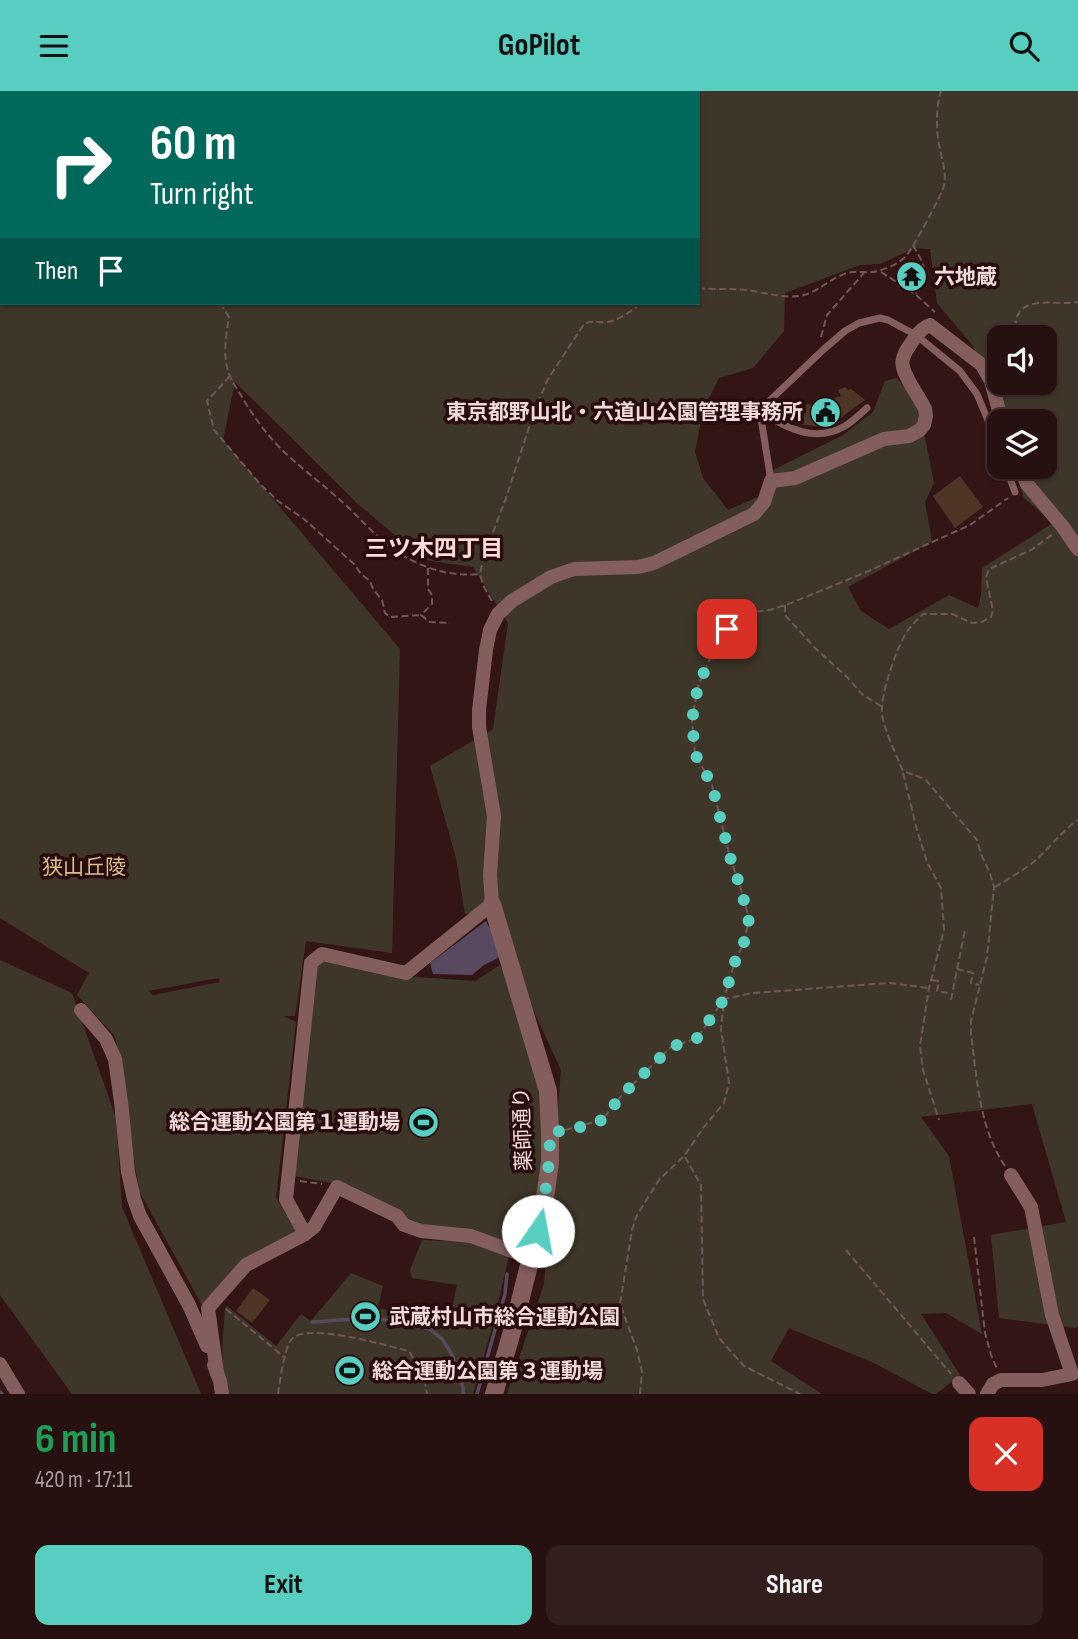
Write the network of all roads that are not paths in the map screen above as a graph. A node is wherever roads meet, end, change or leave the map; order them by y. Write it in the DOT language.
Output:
graph roads {
  1 [pos="916,335"];
  2 [pos="867,408"];
  3 [pos="999,409"];
  4 [pos="762,412"];
  5 [pos="987,418"];
  6 [pos="1010,479"];
  7 [pos="1025,479"];
  8 [pos="771,481"];
  9 [pos="1015,492"];
  10 [pos="1078,549"];
  11 [pos="492,904"];
  12 [pos="81,1010"];
  13 [pos="1011,1175"];
  14 [pos="305,1234"];
  15 [pos="531,1258"];
  16 [pos="0,1364"];
  17 [pos="217,1373"];
  18 [pos="1075,1375"];
  19 [pos="18,1394"];
  20 [pos="222,1394"];
  21 [pos="494,1394"];
  22 [pos="988,1394"];
  1 -- 3 [label="street"];
  1 -- 4 [label="lane"];
  1 -- 5 [label="lane"];
  1 -- 8 [label="street"];
  2 -- 4 [label="lane"];
  4 -- 8 [label="lane"];
  6 -- 9 [label="lane"];
  7 -- 10 [label="street"];
  8 -- 11 [label="street"];
  11 -- 14 [label="street"];
  11 -- 15 [label="street, 薬師通り"];
  12 -- 17 [label="street"];
  13 -- 18 [label="street"];
  14 -- 15 [label="street"];
  14 -- 17 [label="street"];
  15 -- 21 [label="street, 薬師通り"];
  16 -- 19 [label="street"];
  17 -- 20 [label="street"];
  18 -- 22 [label="street"];
}
